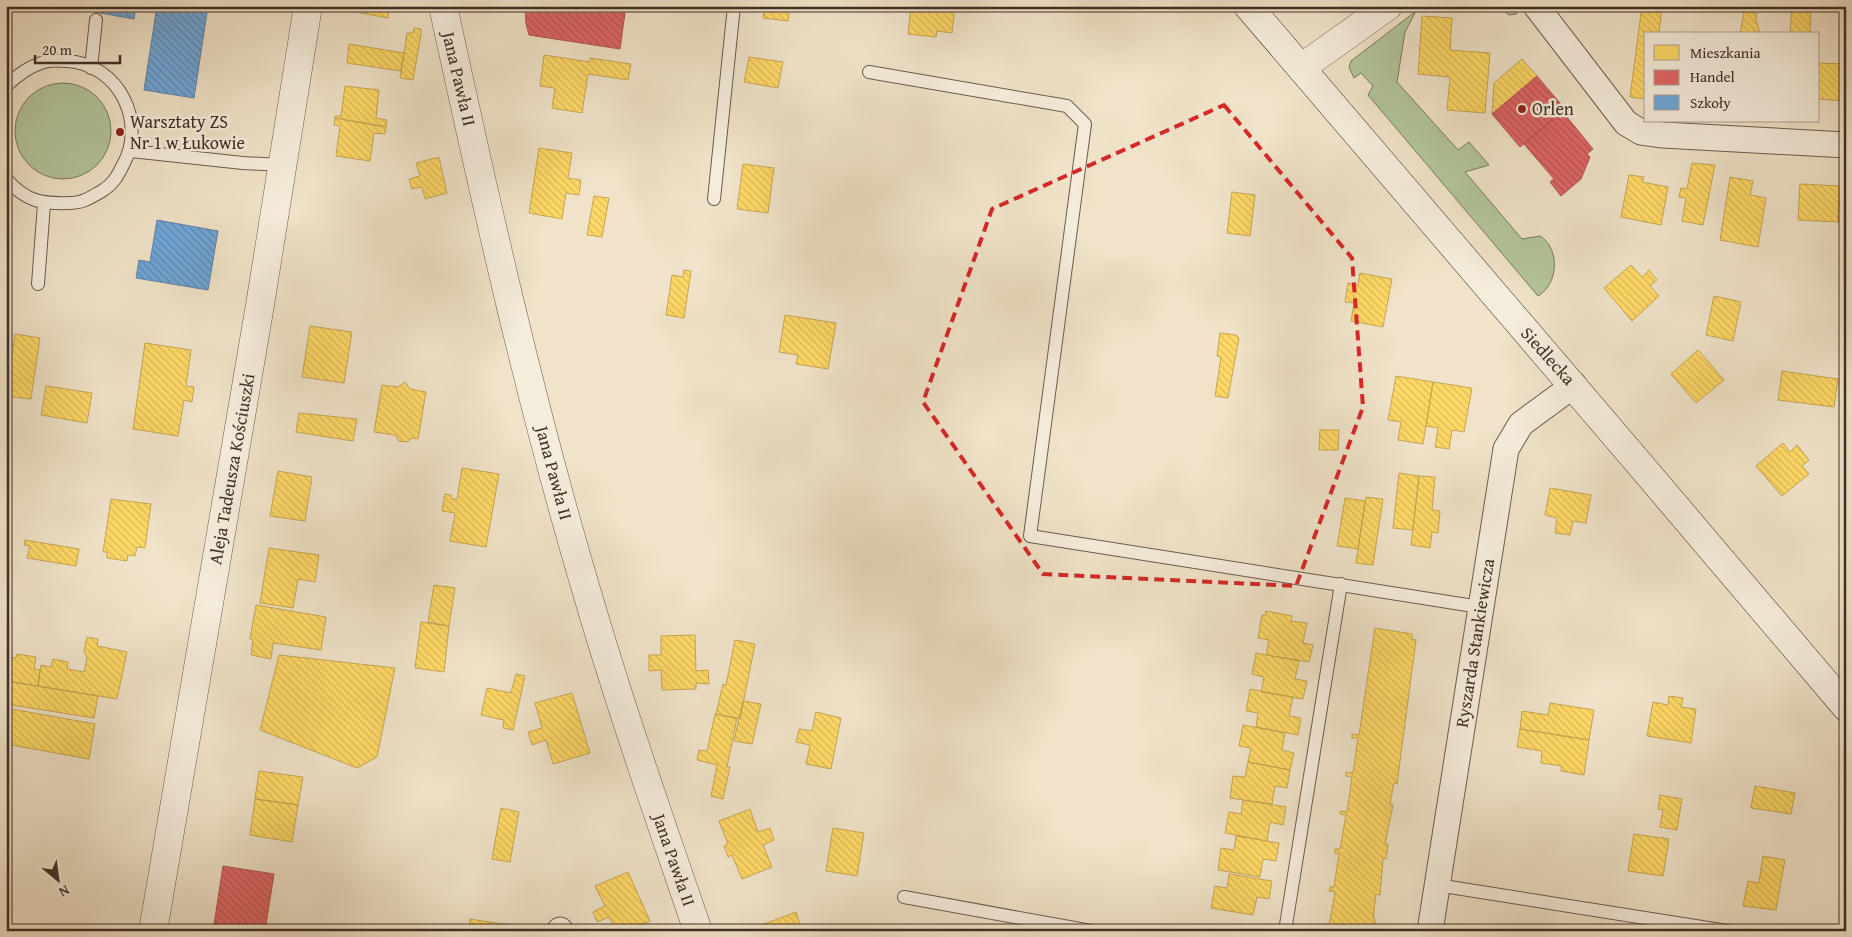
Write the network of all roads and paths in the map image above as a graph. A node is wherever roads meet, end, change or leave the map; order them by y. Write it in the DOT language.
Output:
graph roads {
  1 [pos="308,6"];
  2 [pos="442,6"];
  3 [pos="734,6"];
  4 [pos="1248,6"];
  5 [pos="1388,6"];
  6 [pos="1536,6"];
  7 [pos="96,20"];
  8 [pos="91,68"];
  9 [pos="1302,68"];
  10 [pos="869,72"];
  11 [pos="6,86"];
  12 [pos="1846,145"];
  13 [pos="131,151"];
  14 [pos="282,165"];
  15 [pos="6,179"];
  16 [pos="714,199"];
  17 [pos="44,204"];
  18 [pos="38,284"];
  19 [pos="1574,386"];
  20 [pos="1341,584"];
  21 [pos="1480,607"];
  22 [pos="1846,707"];
  23 [pos="1437,885"];
  24 [pos="904,897"];
  25 [pos="153,931"];
  26 [pos="698,931"];
  27 [pos="1091,931"];
  28 [pos="1285,931"];
  29 [pos="1430,931"];
  30 [pos="1727,931"];
  1 -- 14 [label="street, Aleja Tadeusza Kościuszki"];
  2 -- 26 [label="street, Jana Pawła II"];
  3 -- 16 [label="lane"];
  4 -- 9 [label="street, Siedlecka"];
  5 -- 9 [label="street"];
  6 -- 12 [label="street"];
  7 -- 8 [label="lane"];
  8 -- 11 [label="lane"];
  8 -- 13 [label="lane"];
  9 -- 19 [label="street, Siedlecka"];
  10 -- 20 [label="lane"];
  13 -- 14 [label="lane"];
  13 -- 17 [label="lane"];
  14 -- 25 [label="street, Aleja Tadeusza Kościuszki"];
  15 -- 17 [label="lane"];
  17 -- 18 [label="lane"];
  19 -- 21 [label="street, Ryszarda Stankiewicza"];
  19 -- 22 [label="street, Siedlecka"];
  20 -- 21 [label="lane"];
  20 -- 28 [label="lane"];
  21 -- 23 [label="street, Ryszarda Stankiewicza"];
  23 -- 29 [label="street, Ryszarda Stankiewicza"];
  23 -- 30 [label="lane"];
  24 -- 27 [label="lane"];
}
